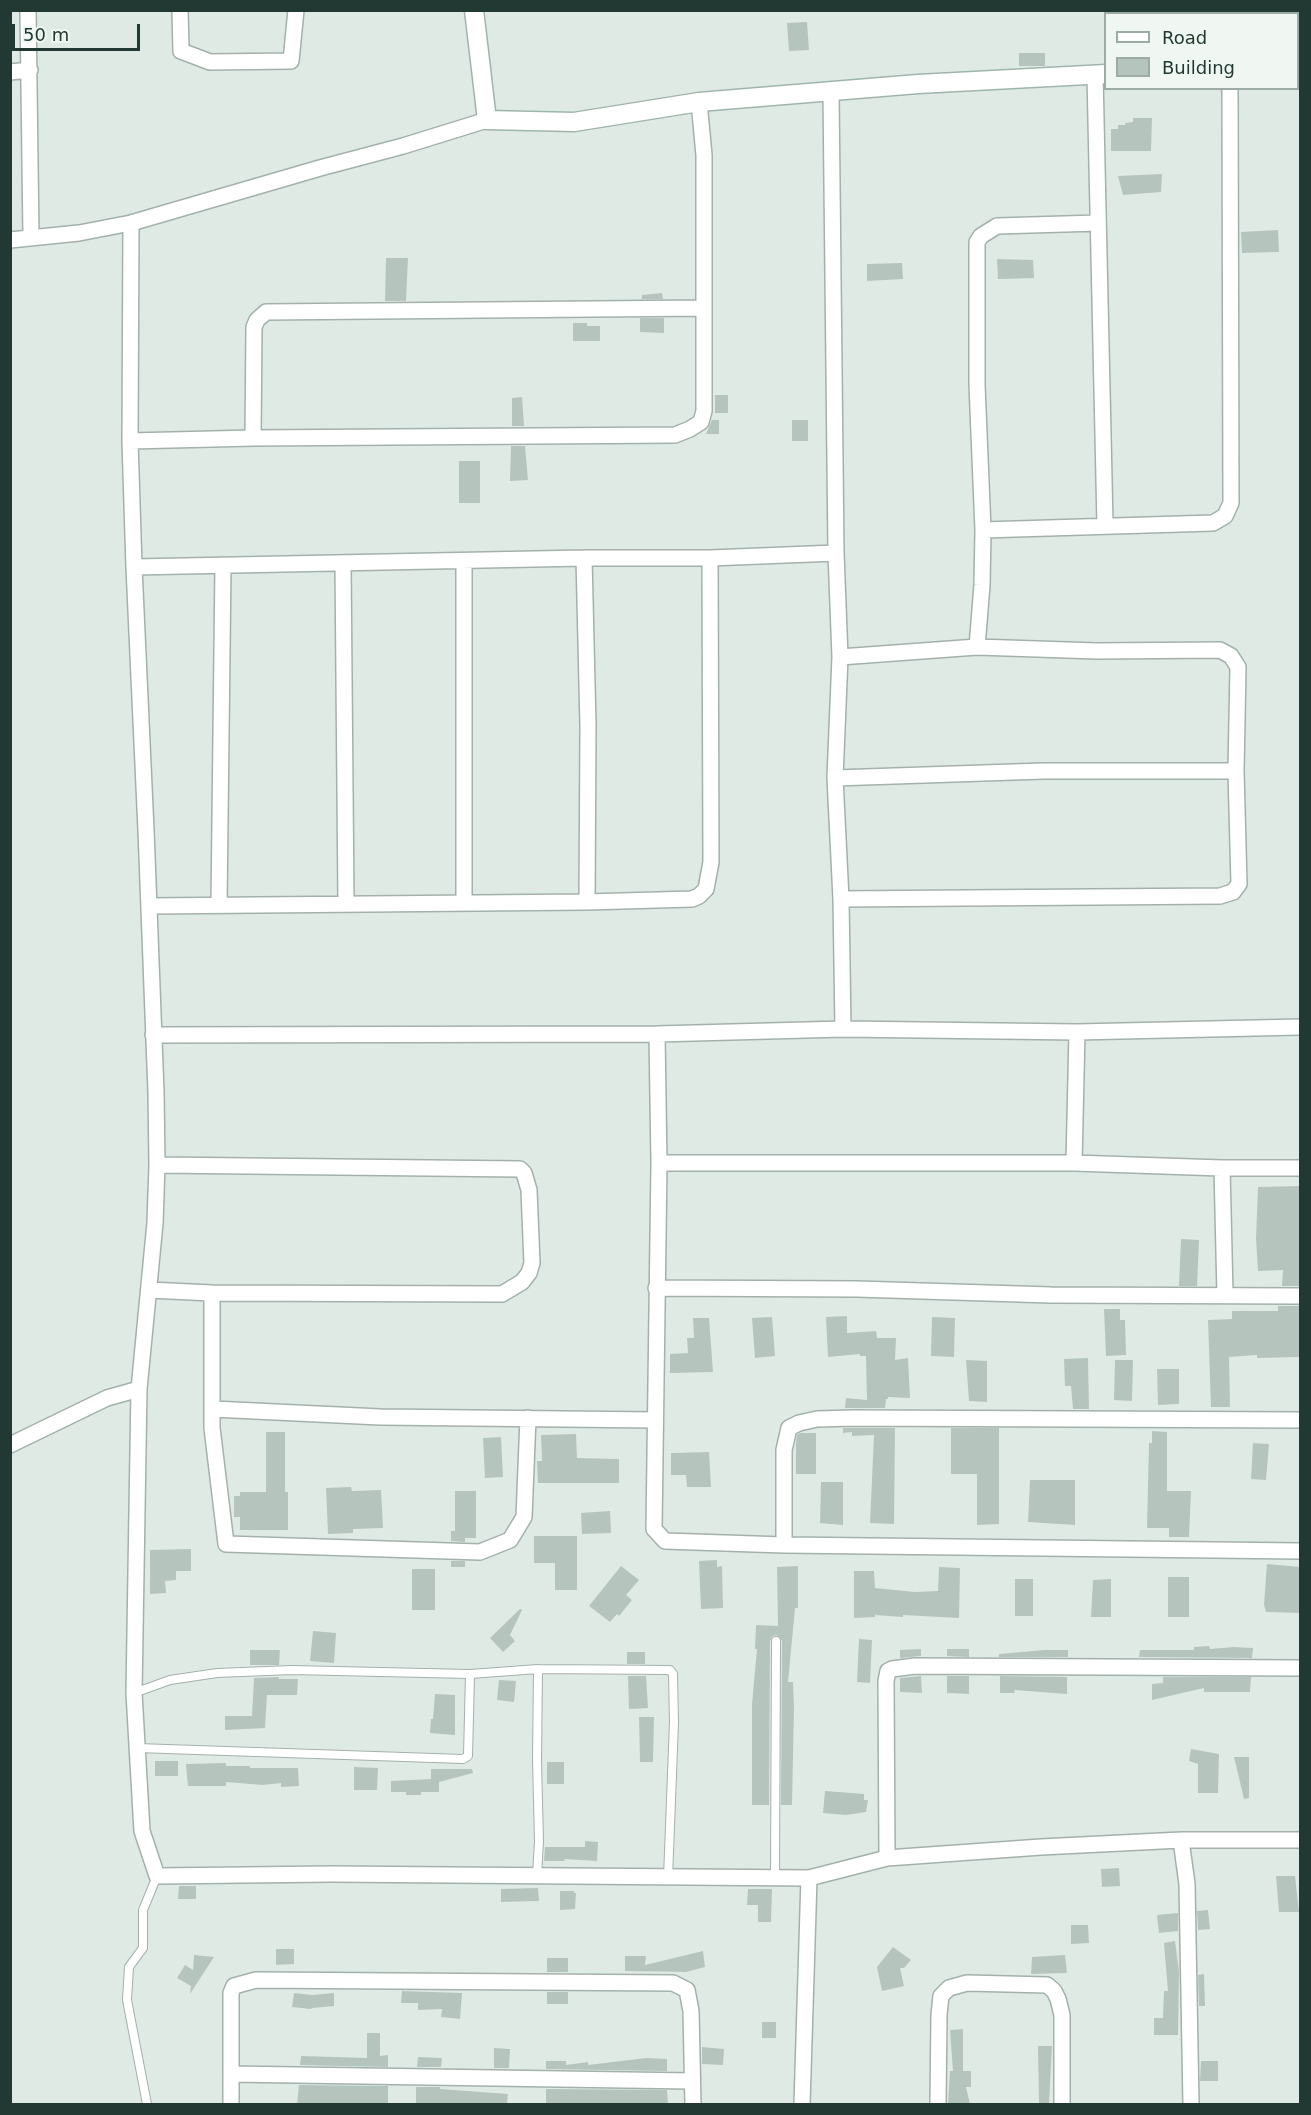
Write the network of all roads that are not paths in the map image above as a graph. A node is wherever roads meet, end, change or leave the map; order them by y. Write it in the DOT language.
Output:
graph roads {
  1 [pos="28,10"];
  2 [pos="180,10"];
  3 [pos="296,10"];
  4 [pos="474,10"];
  5 [pos="30,70"];
  6 [pos="10,72"];
  7 [pos="1100,75"];
  8 [pos="1230,90"];
  9 [pos="831,92"];
  10 [pos="699,102"];
  11 [pos="487,120"];
  12 [pos="131,223"];
  13 [pos="1098,223"];
  14 [pos="31,237"];
  15 [pos="10,240"];
  16 [pos="703,308"];
  17 [pos="253,438"];
  18 [pos="130,441"];
  19 [pos="1105,525"];
  20 [pos="983,530"];
  21 [pos="836,553"];
  22 [pos="584,558"];
  23 [pos="710,558"];
  24 [pos="464,562"];
  25 [pos="343,563"];
  26 [pos="223,565"];
  27 [pos="134,567"];
  28 [pos="977,647"];
  29 [pos="840,657"];
  30 [pos="1236,771"];
  31 [pos="835,778"];
  32 [pos="841,899"];
  33 [pos="587,902"];
  34 [pos="464,903"];
  35 [pos="346,904"];
  36 [pos="219,905"];
  37 [pos="149,906"];
  38 [pos="1300,1027"];
  39 [pos="843,1029"];
  40 [pos="1077,1032"];
  41 [pos="657,1034"];
  42 [pos="153,1035"];
  43 [pos="659,1162"];
  44 [pos="1074,1163"];
  45 [pos="157,1165"];
  46 [pos="1222,1168"];
  47 [pos="1300,1168"];
  48 [pos="656,1288"];
  49 [pos="149,1290"];
  50 [pos="212,1293"];
  51 [pos="1225,1295"];
  52 [pos="1300,1296"];
  53 [pos="139,1389"];
  54 [pos="213,1409"];
  55 [pos="528,1418"];
  56 [pos="655,1420"];
  57 [pos="1300,1420"];
  58 [pos="10,1445"];
  59 [pos="784,1545"];
  60 [pos="1300,1551"];
  61 [pos="776,1641"];
  62 [pos="1300,1668"];
  63 [pos="538,1669"];
  64 [pos="470,1674"];
  65 [pos="134,1693"];
  66 [pos="136,1748"];
  67 [pos="1181,1840"];
  68 [pos="1300,1840"];
  69 [pos="887,1858"];
  70 [pos="537,1875"];
  71 [pos="157,1876"];
  72 [pos="775,1877"];
  73 [pos="668,1878"];
  74 [pos="809,1878"];
  75 [pos="231,2074"];
  76 [pos="692,2081"];
  77 [pos="147,2104"];
  78 [pos="231,2104"];
  79 [pos="693,2104"];
  80 [pos="802,2104"];
  81 [pos="938,2104"];
  82 [pos="1062,2104"];
  83 [pos="1191,2104"];
  1 -- 5 [label="street"];
  2 -- 3 [label="street"];
  4 -- 11 [label="street"];
  5 -- 6 [label="street"];
  5 -- 14 [label="street"];
  7 -- 9 [label="street"];
  7 -- 13 [label="street"];
  8 -- 19 [label="street"];
  9 -- 10 [label="street"];
  9 -- 21 [label="street"];
  10 -- 11 [label="street"];
  10 -- 16 [label="street"];
  11 -- 12 [label="street"];
  12 -- 14 [label="street"];
  12 -- 18 [label="street"];
  13 -- 19 [label="street"];
  13 -- 20 [label="street"];
  14 -- 15 [label="street"];
  16 -- 17 [label="street"];
  16 -- 17 [label="street"];
  17 -- 18 [label="street"];
  18 -- 27 [label="street"];
  19 -- 20 [label="street"];
  20 -- 28 [label="street"];
  21 -- 23 [label="street"];
  21 -- 29 [label="street"];
  22 -- 23 [label="street"];
  22 -- 24 [label="street"];
  22 -- 33 [label="street"];
  23 -- 33 [label="street"];
  24 -- 25 [label="street"];
  24 -- 34 [label="street"];
  25 -- 26 [label="street"];
  25 -- 35 [label="street"];
  26 -- 27 [label="street"];
  26 -- 36 [label="street"];
  27 -- 37 [label="street"];
  28 -- 29 [label="street"];
  28 -- 30 [label="street"];
  29 -- 31 [label="street"];
  30 -- 31 [label="street"];
  30 -- 32 [label="street"];
  31 -- 32 [label="street"];
  32 -- 39 [label="street"];
  33 -- 34 [label="street"];
  34 -- 35 [label="street"];
  35 -- 36 [label="street"];
  36 -- 37 [label="street"];
  37 -- 42 [label="street"];
  38 -- 40 [label="street"];
  39 -- 40 [label="street"];
  39 -- 41 [label="street"];
  40 -- 44 [label="street"];
  41 -- 42 [label="street"];
  41 -- 43 [label="street"];
  42 -- 45 [label="street"];
  43 -- 44 [label="street"];
  43 -- 48 [label="street"];
  44 -- 46 [label="street"];
  45 -- 49 [label="street"];
  45 -- 50 [label="street"];
  46 -- 47 [label="street"];
  46 -- 51 [label="street"];
  48 -- 51 [label="street"];
  48 -- 56 [label="street"];
  49 -- 50 [label="street"];
  49 -- 53 [label="street"];
  50 -- 54 [label="street"];
  51 -- 52 [label="street"];
  53 -- 58 [label="street"];
  53 -- 65 [label="street"];
  54 -- 55 [label="street"];
  54 -- 55 [label="street"];
  55 -- 56 [label="street"];
  56 -- 59 [label="street"];
  57 -- 59 [label="street"];
  59 -- 60 [label="street"];
  61 -- 72 [label="lane"];
  62 -- 69 [label="street"];
  63 -- 64 [label="lane"];
  63 -- 70 [label="lane"];
  63 -- 73 [label="lane"];
  64 -- 65 [label="lane"];
  64 -- 66 [label="lane"];
  65 -- 66 [label="street"];
  66 -- 71 [label="street"];
  67 -- 68 [label="street"];
  67 -- 69 [label="street"];
  67 -- 83 [label="street"];
  69 -- 74 [label="street"];
  70 -- 71 [label="street"];
  70 -- 73 [label="street"];
  71 -- 77 [label="lane"];
  72 -- 73 [label="street"];
  72 -- 74 [label="street"];
  74 -- 80 [label="street"];
  75 -- 76 [label="street"];
  75 -- 76 [label="street"];
  75 -- 78 [label="street"];
  76 -- 79 [label="street"];
  81 -- 82 [label="street"];
}
